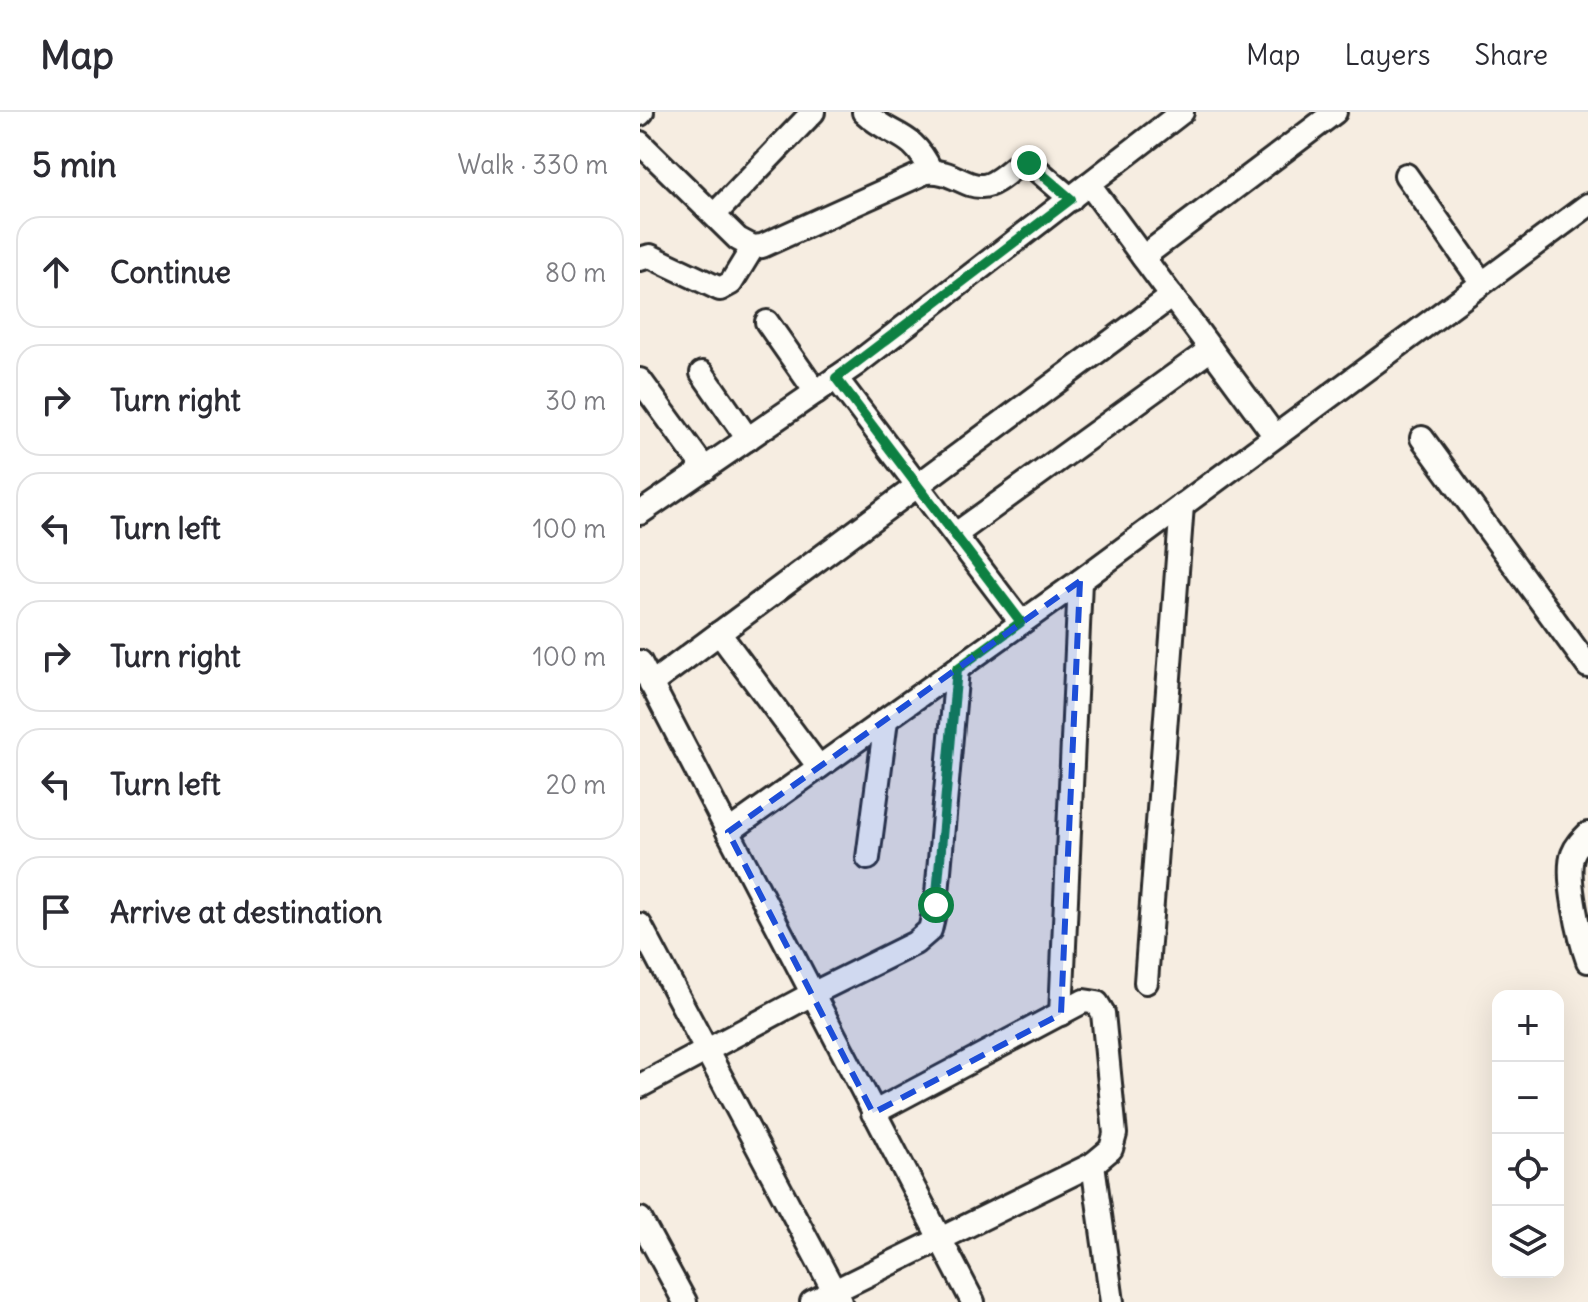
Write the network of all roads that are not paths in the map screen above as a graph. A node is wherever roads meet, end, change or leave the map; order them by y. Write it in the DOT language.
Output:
graph roads {
  1 [pos="813,112"];
  2 [pos="864,112"];
  3 [pos="1182,112"];
  4 [pos="1335,112"];
  5 [pos="640,143"];
  6 [pos="931,171"];
  7 [pos="1406,175"];
  8 [pos="1089,184"];
  9 [pos="1071,199"];
  10 [pos="1588,205"];
  11 [pos="715,214"];
  12 [pos="753,247"];
  13 [pos="1143,257"];
  14 [pos="640,259"];
  15 [pos="1482,283"];
  16 [pos="1172,296"];
  17 [pos="767,322"];
  18 [pos="1211,349"];
  19 [pos="702,373"];
  20 [pos="836,378"];
  21 [pos="640,380"];
  22 [pos="816,392"];
  23 [pos="1275,436"];
  24 [pos="1422,438"];
  25 [pos="748,439"];
  26 [pos="705,469"];
  27 [pos="919,485"];
  28 [pos="1182,505"];
  29 [pos="640,513"];
  30 [pos="956,534"];
  31 [pos="1080,581"];
  32 [pos="1021,622"];
  33 [pos="719,633"];
  34 [pos="1588,666"];
  35 [pos="957,669"];
  36 [pos="643,670"];
  37 [pos="886,720"];
  38 [pos="819,767"];
  39 [pos="728,832"];
  40 [pos="1588,834"];
  41 [pos="868,858"];
  42 [pos="640,925"];
  43 [pos="1588,961"];
  44 [pos="1146,982"];
  45 [pos="812,994"];
  46 [pos="1061,1014"];
  47 [pos="705,1051"];
  48 [pos="640,1086"];
  49 [pos="873,1113"];
  50 [pos="1093,1164"];
  51 [pos="640,1219"];
  52 [pos="938,1238"];
  53 [pos="837,1296"];
  54 [pos="685,1302"];
  55 [pos="812,1302"];
  56 [pos="973,1302"];
  57 [pos="1112,1302"];
  1 -- 11 [label="street"];
  2 -- 6 [label="street"];
  3 -- 8 [label="street"];
  4 -- 13 [label="street"];
  5 -- 11 [label="street"];
  6 -- 9 [label="street"];
  6 -- 12 [label="street"];
  7 -- 15 [label="street"];
  8 -- 9 [label="street"];
  8 -- 13 [label="street"];
  9 -- 20 [label="street"];
  10 -- 15 [label="street"];
  11 -- 12 [label="street"];
  12 -- 14 [label="street"];
  13 -- 16 [label="street"];
  15 -- 23 [label="street"];
  16 -- 18 [label="street"];
  16 -- 27 [label="street"];
  17 -- 22 [label="street"];
  18 -- 23 [label="street"];
  18 -- 30 [label="street"];
  19 -- 25 [label="street"];
  20 -- 22 [label="street"];
  20 -- 27 [label="street"];
  21 -- 26 [label="street"];
  22 -- 25 [label="street"];
  23 -- 28 [label="street"];
  24 -- 34 [label="street"];
  25 -- 26 [label="street"];
  26 -- 29 [label="street"];
  27 -- 30 [label="street"];
  27 -- 33 [label="street"];
  28 -- 31 [label="street"];
  28 -- 44 [label="street"];
  30 -- 32 [label="street"];
  31 -- 32 [label="street"];
  31 -- 46 [label="street"];
  32 -- 35 [label="street"];
  33 -- 36 [label="street"];
  33 -- 38 [label="street"];
  35 -- 37 [label="street"];
  35 -- 45 [label="street"];
  36 -- 39 [label="street"];
  37 -- 38 [label="street"];
  37 -- 41 [label="street"];
  38 -- 39 [label="street"];
  39 -- 45 [label="street"];
  40 -- 43 [label="street"];
  42 -- 47 [label="street"];
  45 -- 47 [label="street"];
  45 -- 49 [label="street"];
  46 -- 49 [label="street"];
  46 -- 50 [label="street"];
  47 -- 48 [label="street"];
  47 -- 53 [label="street"];
  49 -- 52 [label="street"];
  50 -- 52 [label="street"];
  50 -- 57 [label="street"];
  51 -- 54 [label="street"];
  52 -- 53 [label="street"];
  52 -- 56 [label="street"];
  53 -- 55 [label="street"];
}
